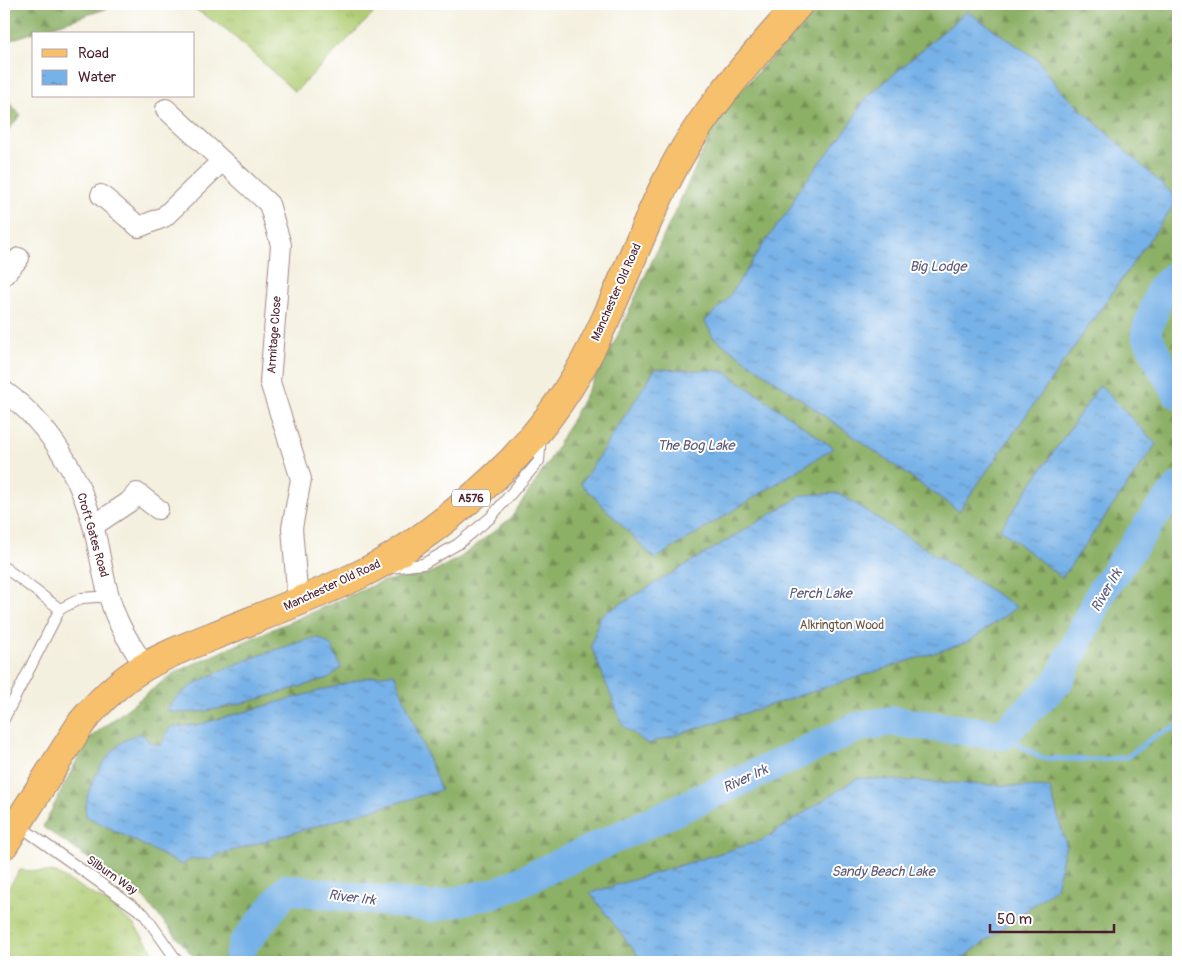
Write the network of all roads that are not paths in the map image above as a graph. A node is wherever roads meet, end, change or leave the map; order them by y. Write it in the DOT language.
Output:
graph roads {
  1 [pos="799,4"];
  2 [pos="166,109"];
  3 [pos="222,161"];
  4 [pos="101,195"];
  5 [pos="19,258"];
  6 [pos="4,275"];
  7 [pos="4,392"];
  8 [pos="158,509"];
  9 [pos="93,526"];
  10 [pos="4,567"];
  11 [pos="110,596"];
  12 [pos="298,602"];
  13 [pos="60,609"];
  14 [pos="145,666"];
  15 [pos="4,719"];
  16 [pos="10,834"];
  17 [pos="178,962"];
  1 -- 12 [label="main road, Manchester Old Road / A576"];
  2 -- 3 [label="street, Armitage Close"];
  3 -- 4 [label="street"];
  3 -- 12 [label="street, Armitage Close"];
  5 -- 6 [label="street"];
  7 -- 9 [label="street, Croft Gates Road"];
  8 -- 9 [label="street"];
  9 -- 11 [label="street, Croft Gates Road"];
  10 -- 13 [label="lane"];
  11 -- 13 [label="lane"];
  11 -- 14 [label="street, Croft Gates Road"];
  12 -- 14 [label="main road, Manchester Old Road / A576"];
  13 -- 15 [label="lane"];
  14 -- 16 [label="main road, Manchester Old Road / A576"];
  16 -- 17 [label="lane, Silburn Way"];
}
